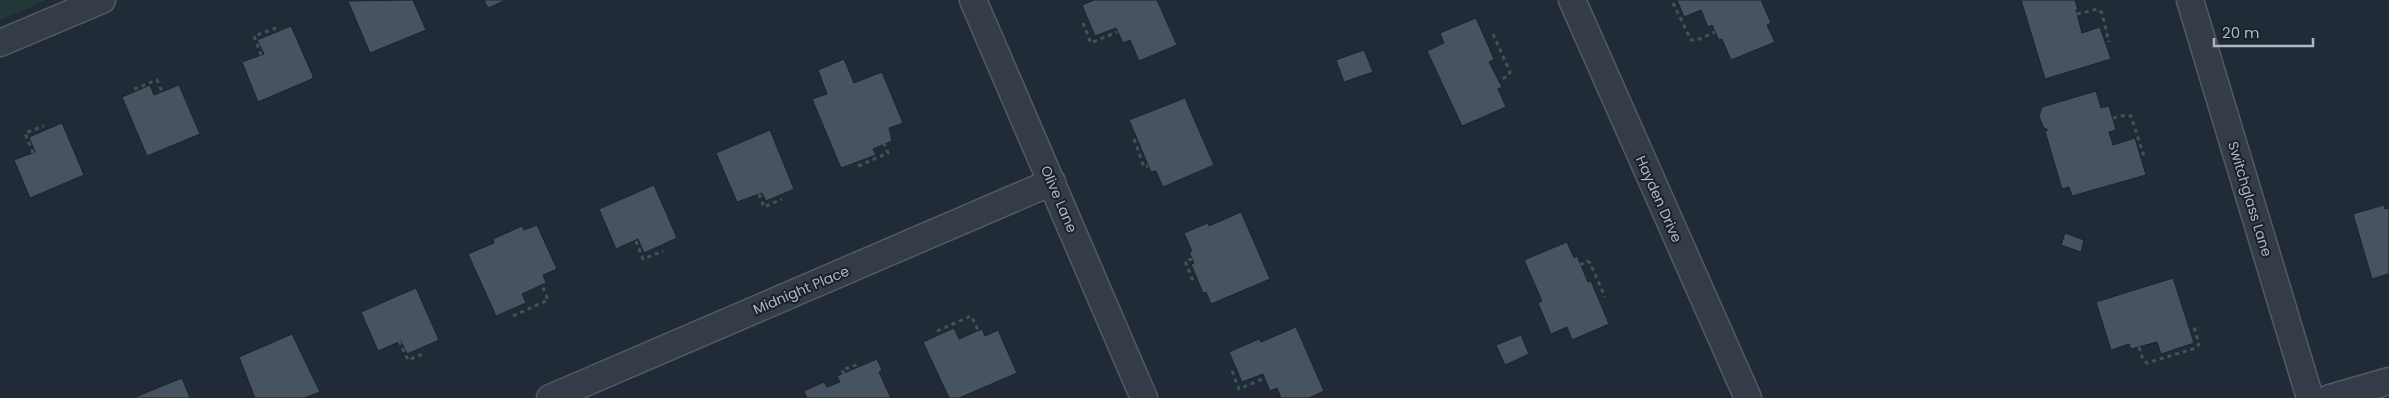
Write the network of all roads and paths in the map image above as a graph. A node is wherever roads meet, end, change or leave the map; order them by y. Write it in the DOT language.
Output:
graph roads {
  1 [pos="102,0"];
  2 [pos="973,0"];
  3 [pos="1572,0"];
  4 [pos="2190,0"];
  5 [pos="1674,3"];
  6 [pos="2077,14"];
  7 [pos="1083,23"];
  8 [pos="276,28"];
  9 [pos="1118,32"];
  10 [pos="1715,32"];
  11 [pos="1493,34"];
  12 [pos="2110,42"];
  13 [pos="0,43"];
  14 [pos="261,55"];
  15 [pos="1499,80"];
  16 [pos="134,89"];
  17 [pos="162,92"];
  18 [pos="2113,118"];
  19 [pos="44,126"];
  20 [pos="1134,138"];
  21 [pos="884,144"];
  22 [pos="33,153"];
  23 [pos="2144,156"];
  24 [pos="858,166"];
  25 [pos="1148,166"];
  26 [pos="1052,182"];
  27 [pos="759,194"];
  28 [pos="782,199"];
  29 [pos="636,240"];
  30 [pos="663,251"];
  31 [pos="1192,259"];
  32 [pos="1580,264"];
  33 [pos="1193,281"];
  34 [pos="542,285"];
  35 [pos="1605,297"];
  36 [pos="513,316"];
  37 [pos="2194,327"];
  38 [pos="978,330"];
  39 [pos="937,331"];
  40 [pos="399,341"];
  41 [pos="2139,347"];
  42 [pos="425,352"];
  43 [pos="858,364"];
  44 [pos="1232,370"];
  45 [pos="844,374"];
  46 [pos="1265,378"];
  47 [pos="2389,381"];
  48 [pos="550,398"];
  49 [pos="1144,398"];
  50 [pos="1748,398"];
  51 [pos="2310,398"];
  52 [pos="2330,398"];
  1 -- 13 [label="street"];
  2 -- 26 [label="street, Olive Lane"];
  3 -- 50 [label="street, Hayden Drive"];
  4 -- 51 [label="street, Switchglass Lane"];
  5 -- 10 [label="path"];
  6 -- 12 [label="path"];
  7 -- 9 [label="path"];
  8 -- 14 [label="path"];
  11 -- 15 [label="path"];
  16 -- 17 [label="path"];
  18 -- 23 [label="path"];
  19 -- 22 [label="path"];
  20 -- 25 [label="path"];
  21 -- 24 [label="path"];
  26 -- 48 [label="street, Midnight Place"];
  26 -- 49 [label="street, Olive Lane"];
  27 -- 28 [label="path"];
  29 -- 30 [label="path"];
  31 -- 33 [label="path"];
  32 -- 35 [label="path"];
  34 -- 36 [label="path"];
  37 -- 41 [label="path"];
  38 -- 39 [label="path"];
  40 -- 42 [label="path"];
  43 -- 45 [label="path"];
  44 -- 46 [label="path"];
  47 -- 52 [label="street"];
}
